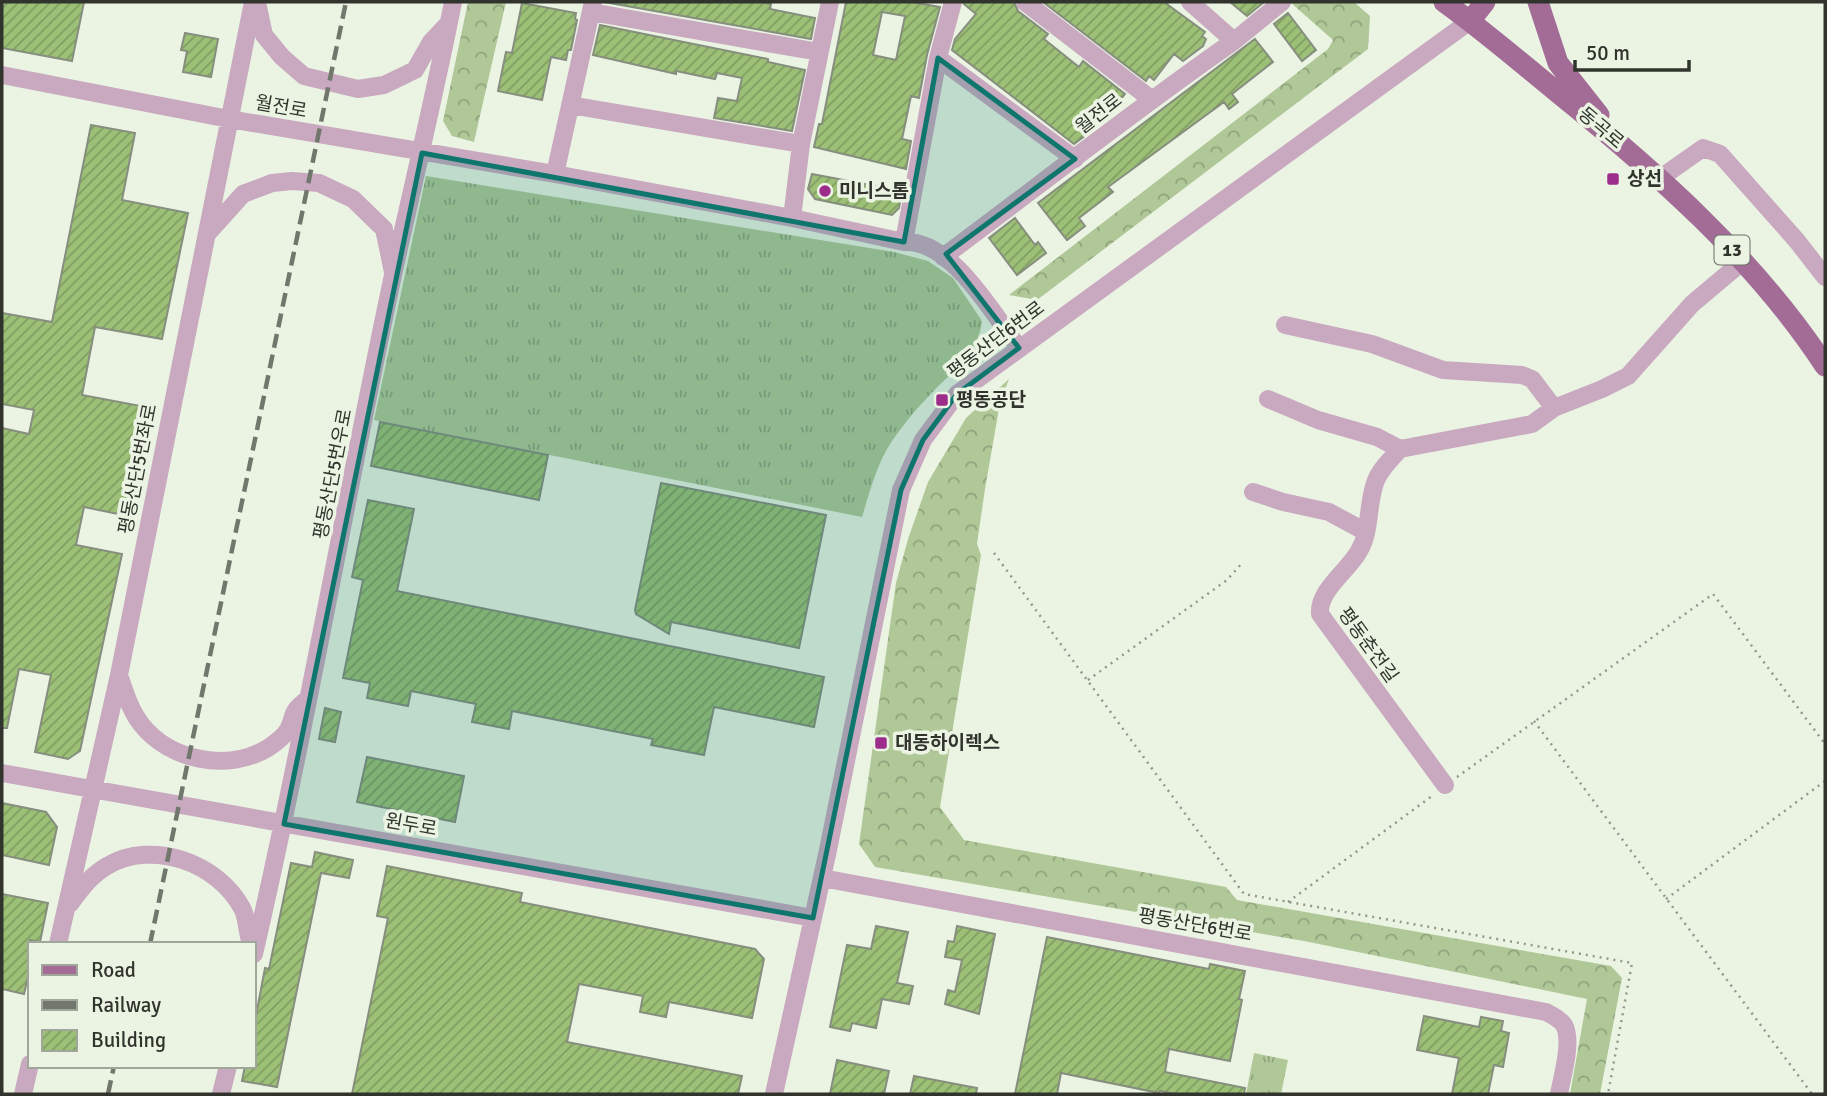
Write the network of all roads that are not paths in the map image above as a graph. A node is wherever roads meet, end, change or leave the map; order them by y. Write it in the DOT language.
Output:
graph roads {
  1 [pos="255,2"];
  2 [pos="453,2"];
  3 [pos="830,2"];
  4 [pos="953,2"];
  5 [pos="1025,2"];
  6 [pos="1190,2"];
  7 [pos="1282,2"];
  8 [pos="1444,2"];
  9 [pos="1485,2"];
  10 [pos="1538,2"];
  11 [pos="592,7"];
  12 [pos="1470,21"];
  13 [pos="448,24"];
  14 [pos="1234,41"];
  15 [pos="819,52"];
  16 [pos="938,58"];
  17 [pos="2,75"];
  18 [pos="1151,99"];
  19 [pos="570,104"];
  20 [pos="229,119"];
  21 [pos="801,144"];
  22 [pos="1624,146"];
  23 [pos="422,153"];
  24 [pos="1075,159"];
  25 [pos="555,174"];
  26 [pos="1659,179"];
  27 [pos="792,218"];
  28 [pos="205,236"];
  29 [pos="904,242"];
  30 [pos="943,257"];
  31 [pos="1743,261"];
  32 [pos="393,275"];
  33 [pos="1825,277"];
  34 [pos="1285,325"];
  35 [pos="1018,348"];
  36 [pos="1825,366"];
  37 [pos="1268,399"];
  38 [pos="1554,408"];
  39 [pos="1400,449"];
  40 [pos="1253,492"];
  41 [pos="1366,532"];
  42 [pos="119,675"];
  43 [pos="310,697"];
  44 [pos="2,773"];
  45 [pos="1445,785"];
  46 [pos="91,790"];
  47 [pos="284,824"];
  48 [pos="822,878"];
  49 [pos="65,911"];
  50 [pos="813,918"];
  51 [pos="58,942"];
  52 [pos="250,942"];
  53 [pos="256,943"];
  54 [pos="29,1068"];
  55 [pos="228,1068"];
  56 [pos="23,1094"];
  57 [pos="221,1094"];
  58 [pos="774,1094"];
  59 [pos="1559,1094"];
  1 -- 13 [label="street"];
  1 -- 20 [label="street, 평동산단5번좌로"];
  2 -- 13 [label="street, 평동산단5번우로"];
  3 -- 15 [label="street"];
  4 -- 16 [label="street"];
  5 -- 18 [label="street"];
  6 -- 14 [label="street"];
  7 -- 14 [label="street, 월전로"];
  8 -- 12 [label="main road, 동곡로"];
  9 -- 12 [label="main road"];
  10 -- 22 [label="main road, 13"];
  11 -- 15 [label="street"];
  11 -- 19 [label="street"];
  12 -- 22 [label="main road, 동곡로 / 13"];
  12 -- 35 [label="street, 평동산단6번로"];
  13 -- 23 [label="street, 평동산단5번우로"];
  14 -- 18 [label="street, 월전로"];
  15 -- 21 [label="street"];
  16 -- 24 [label="street"];
  16 -- 29 [label="street"];
  17 -- 20 [label="street, 월전로"];
  18 -- 24 [label="street, 월전로"];
  19 -- 21 [label="street"];
  19 -- 25 [label="street"];
  20 -- 23 [label="street, 월전로"];
  20 -- 28 [label="street, 평동산단5번좌로"];
  21 -- 27 [label="street"];
  22 -- 26 [label="main road, 동곡로 / 13"];
  23 -- 25 [label="street, 월전로"];
  23 -- 32 [label="street, 평동산단5번우로"];
  24 -- 30 [label="street, 월전로"];
  25 -- 27 [label="street, 월전로"];
  26 -- 31 [label="main road, 동곡로 / 13"];
  26 -- 33 [label="street"];
  27 -- 29 [label="street, 월전로"];
  28 -- 32 [label="street"];
  28 -- 42 [label="street, 평동산단5번좌로"];
  29 -- 30 [label="street, 월전로"];
  30 -- 35 [label="street, 월전로"];
  31 -- 36 [label="main road, 동곡로 / 13"];
  31 -- 38 [label="street"];
  32 -- 43 [label="street, 평동산단5번우로"];
  34 -- 38 [label="street"];
  35 -- 48 [label="street, 평동산단6번로"];
  37 -- 39 [label="street"];
  38 -- 39 [label="street"];
  39 -- 41 [label="street, 평동춘전길"];
  40 -- 41 [label="street"];
  41 -- 45 [label="street, 평동춘전길"];
  42 -- 43 [label="street"];
  42 -- 46 [label="street, 평동산단5번좌로"];
  43 -- 47 [label="street, 평동산단5번우로"];
  44 -- 46 [label="street, 원두로"];
  46 -- 47 [label="street, 원두로"];
  46 -- 49 [label="street, 평동산단5번좌로"];
  47 -- 50 [label="street, 원두로"];
  47 -- 53 [label="street, 평동산단5번우로"];
  48 -- 50 [label="street, 평동산단6번로"];
  48 -- 59 [label="street, 평동산단6번로"];
  49 -- 51 [label="street, 평동산단5번좌로"];
  49 -- 52 [label="street"];
  50 -- 58 [label="street, 평동산단6번로"];
  54 -- 56 [label="street"];
  55 -- 57 [label="street"];
}
